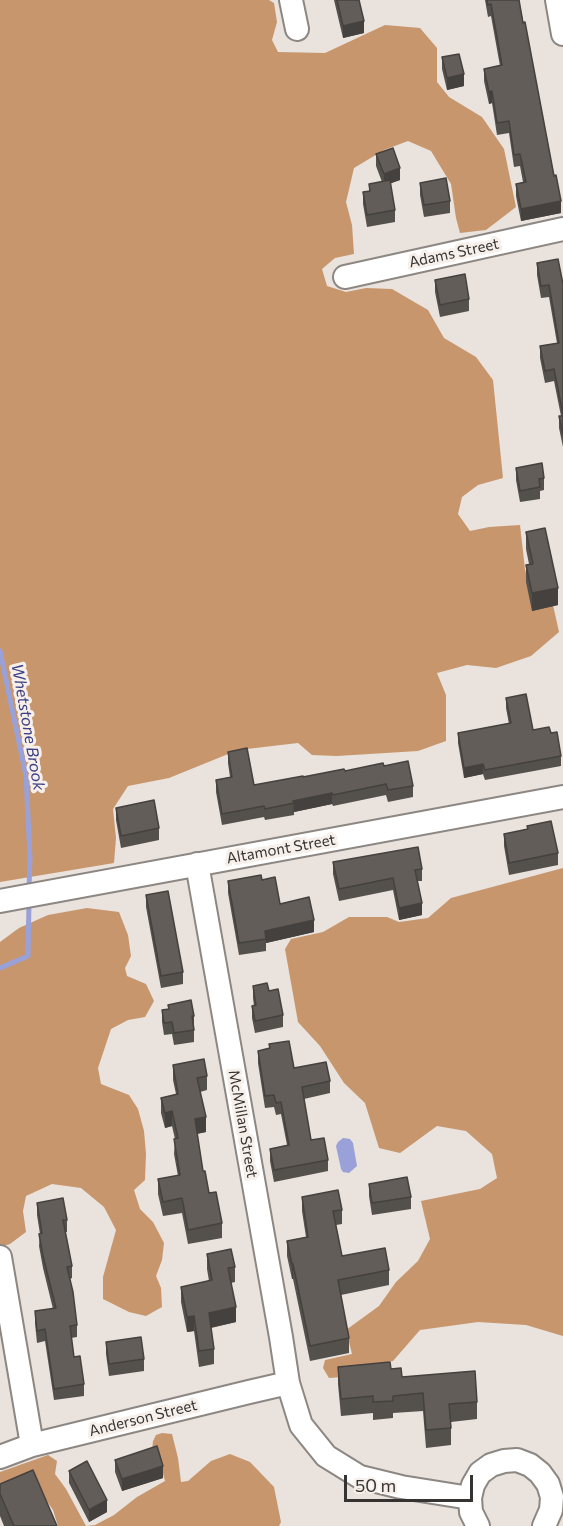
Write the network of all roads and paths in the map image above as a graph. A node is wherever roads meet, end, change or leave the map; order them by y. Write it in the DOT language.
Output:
graph roads {
  1 [pos="291,0"];
  2 [pos="557,0"];
  3 [pos="297,29"];
  4 [pos="563,34"];
  5 [pos="563,229"];
  6 [pos="345,277"];
  7 [pos="563,797"];
  8 [pos="197,864"];
  9 [pos="0,901"];
  10 [pos="0,1257"];
  11 [pos="288,1383"];
  12 [pos="32,1445"];
  13 [pos="0,1457"];
  14 [pos="470,1498"];
  15 [pos="478,1526"];
  16 [pos="544,1526"];
  1 -- 3 [label="street"];
  2 -- 4 [label="street"];
  5 -- 6 [label="street, Adams Street"];
  7 -- 8 [label="street, Altamont Street"];
  8 -- 9 [label="street, Altamont Street"];
  8 -- 11 [label="street, McMillan Street"];
  10 -- 12 [label="street"];
  11 -- 12 [label="street, Anderson Street"];
  11 -- 14 [label="street, McMillan Street"];
  12 -- 13 [label="street, Anderson Street"];
  14 -- 15 [label="street"];
  14 -- 16 [label="street"];
}
